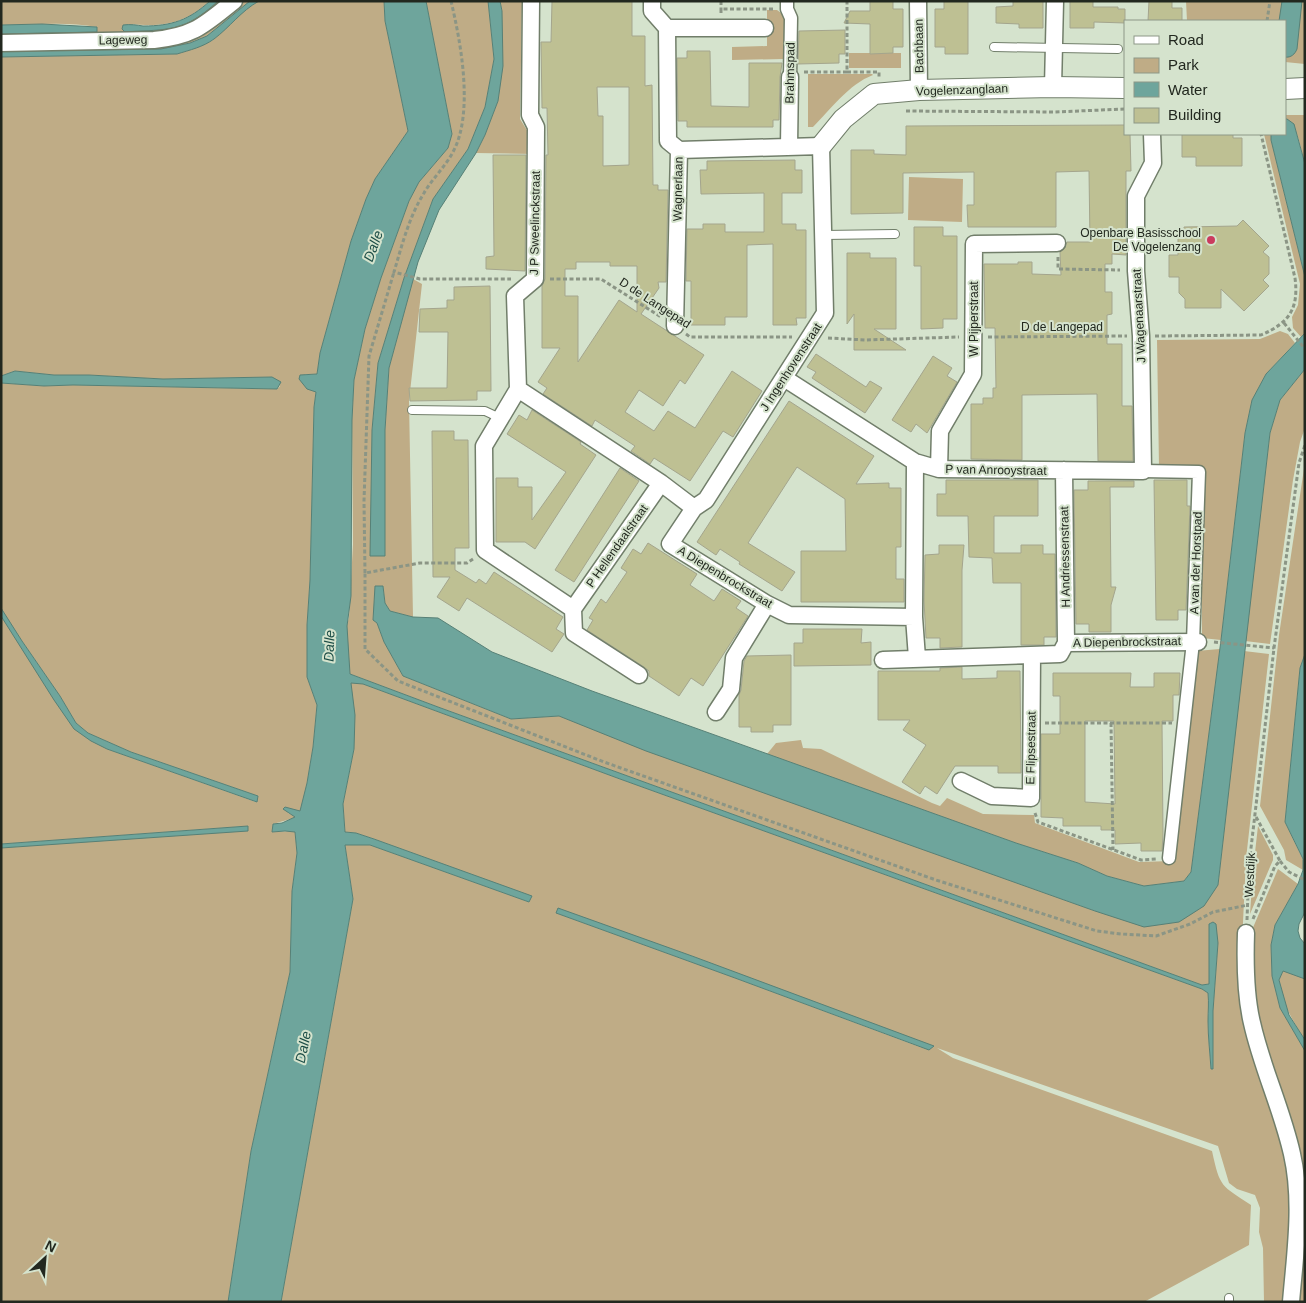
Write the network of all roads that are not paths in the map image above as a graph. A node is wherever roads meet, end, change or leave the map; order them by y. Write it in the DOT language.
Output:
graph roads {
  1 [pos="234,1"];
  2 [pos="531,1"];
  3 [pos="652,1"];
  4 [pos="786,1"];
  5 [pos="918,1"];
  6 [pos="1055,1"];
  7 [pos="667,28"];
  8 [pos="765,28"];
  9 [pos="1,43"];
  10 [pos="994,48"];
  11 [pos="1054,48"];
  12 [pos="1118,49"];
  13 [pos="790,74"];
  14 [pos="1053,87"];
  15 [pos="1124,88"];
  16 [pos="1305,88"];
  17 [pos="1286,89"];
  18 [pos="920,90"];
  19 [pos="1152,135"];
  20 [pos="789,146"];
  21 [pos="821,146"];
  22 [pos="679,150"];
  23 [pos="895,234"];
  24 [pos="824,235"];
  25 [pos="1057,243"];
  26 [pos="675,326"];
  27 [pos="784,378"];
  28 [pos="518,389"];
  29 [pos="412,410"];
  30 [pos="500,418"];
  31 [pos="915,462"];
  32 [pos="939,469"];
  33 [pos="1064,470"];
  34 [pos="1143,471"];
  35 [pos="661,483"];
  36 [pos="694,508"];
  37 [pos="767,604"];
  38 [pos="574,609"];
  39 [pos="914,617"];
  40 [pos="1196,642"];
  41 [pos="1066,643"];
  42 [pos="1032,655"];
  43 [pos="917,658"];
  44 [pos="883,660"];
  45 [pos="639,675"];
  46 [pos="716,712"];
  47 [pos="961,781"];
  48 [pos="1169,858"];
  49 [pos="1246,933"];
  50 [pos="1291,1302"];
  1 -- 9 [label="street, Lageweg"];
  2 -- 28 [label="street, J P Sweelinckstraat"];
  3 -- 7 [label="street"];
  4 -- 13 [label="street, Brahmspad"];
  5 -- 18 [label="street, Bachbaan"];
  6 -- 11 [label="street"];
  7 -- 8 [label="street"];
  7 -- 22 [label="street, Wagnerlaan"];
  10 -- 11 [label="lane"];
  11 -- 12 [label="lane"];
  11 -- 14 [label="street"];
  13 -- 20 [label="street, Brahmspad"];
  14 -- 15 [label="street, Vogelenzanglaan"];
  14 -- 18 [label="street, Vogelenzanglaan"];
  16 -- 17 [label="street"];
  18 -- 21 [label="street, Vogelenzanglaan"];
  19 -- 34 [label="street, J Wagenaarstraat"];
  20 -- 21 [label="street"];
  20 -- 22 [label="street"];
  21 -- 24 [label="street, J Ingenhovenstraat"];
  22 -- 26 [label="street, Wagnerlaan"];
  23 -- 24 [label="lane"];
  24 -- 27 [label="street, J Ingenhovenstraat"];
  25 -- 32 [label="street, W Pijperstraat"];
  27 -- 31 [label="street, P van Anrooystraat"];
  27 -- 36 [label="street, J Ingenhovenstraat"];
  28 -- 30 [label="street"];
  28 -- 35 [label="street"];
  29 -- 30 [label="lane"];
  30 -- 38 [label="street"];
  31 -- 32 [label="street, P van Anrooystraat"];
  31 -- 39 [label="street"];
  32 -- 33 [label="street, P van Anrooystraat"];
  33 -- 34 [label="street, P van Anrooystraat"];
  33 -- 41 [label="street, H Andriessenstraat"];
  34 -- 40 [label="street, A van der Horstpad"];
  35 -- 36 [label="street"];
  35 -- 38 [label="street, P Hellendaalstraat"];
  36 -- 37 [label="street, A Diepenbrockstraat"];
  37 -- 39 [label="street, A Diepenbrockstraat"];
  37 -- 46 [label="street"];
  38 -- 45 [label="street"];
  39 -- 43 [label="street"];
  40 -- 41 [label="street, A Diepenbrockstraat"];
  40 -- 48 [label="street, A van der Horstpad"];
  41 -- 42 [label="street, A Diepenbrockstraat"];
  42 -- 43 [label="street, A Diepenbrockstraat"];
  42 -- 47 [label="street, E Flipsestraat"];
  43 -- 44 [label="street, A Diepenbrockstraat"];
  49 -- 50 [label="street"];
}
